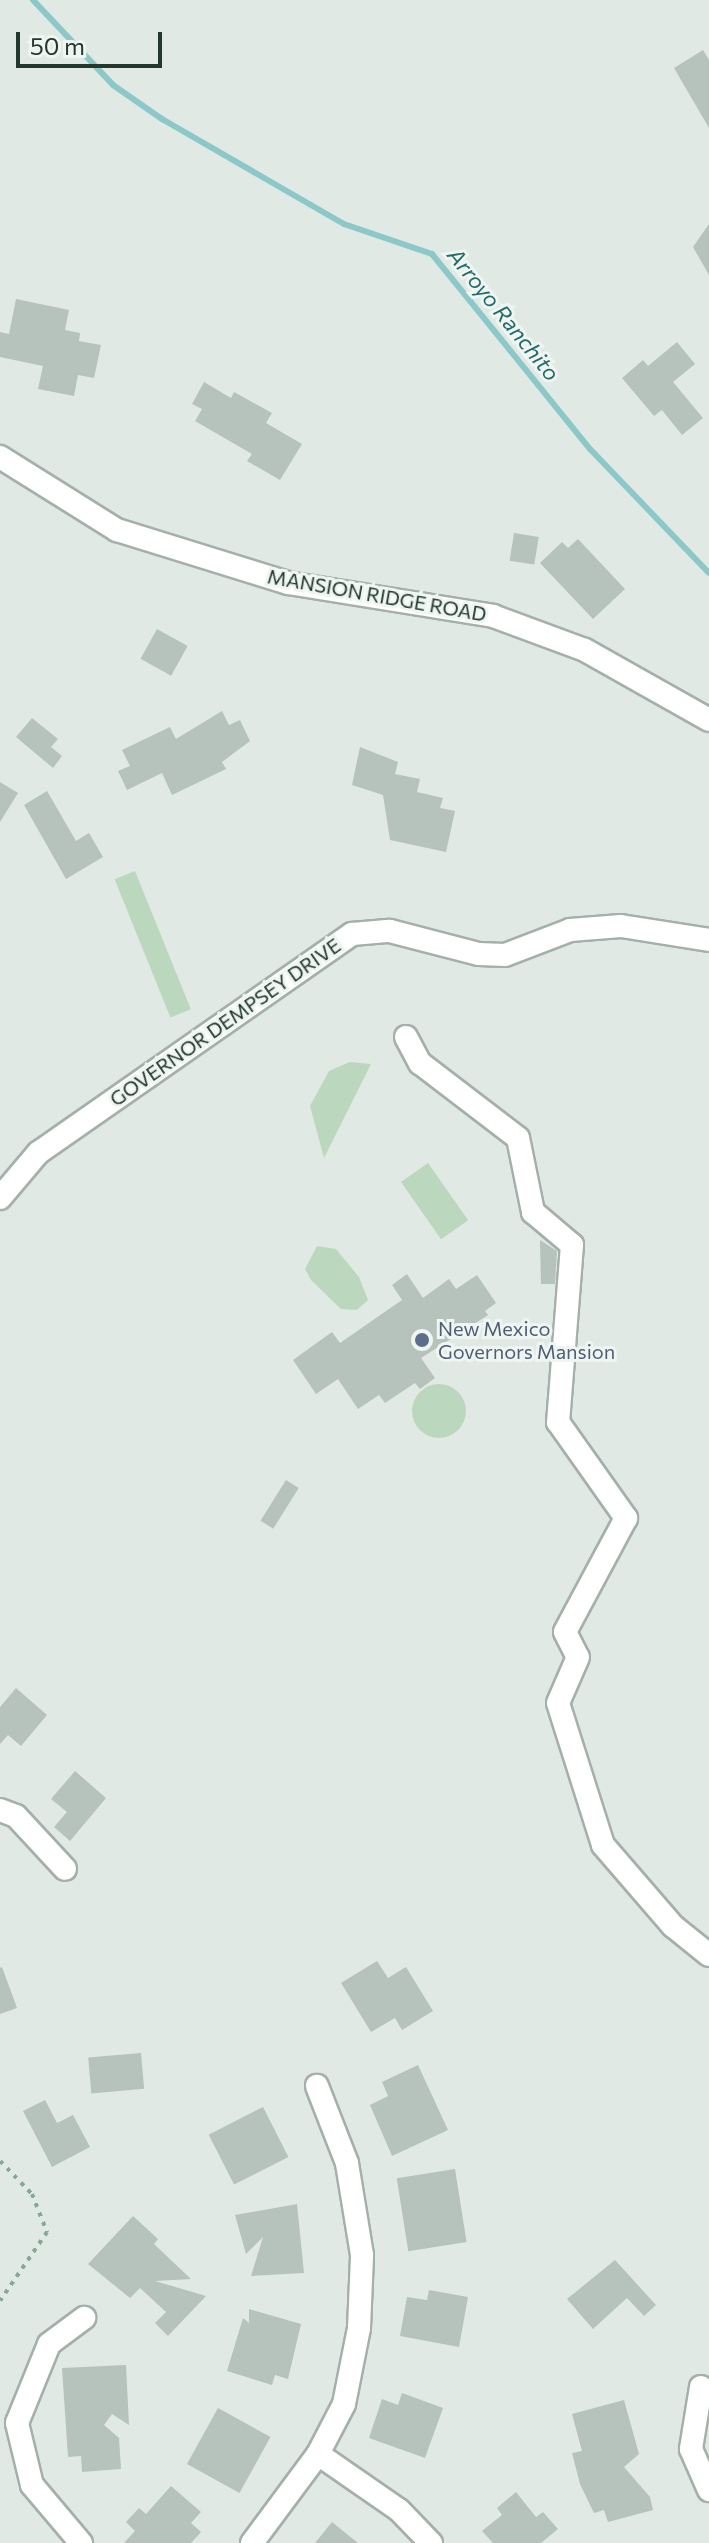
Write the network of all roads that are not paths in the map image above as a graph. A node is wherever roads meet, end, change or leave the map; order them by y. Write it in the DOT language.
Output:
graph roads {
  1 [pos="0,457"];
  2 [pos="709,720"];
  3 [pos="709,940"];
  4 [pos="406,1037"];
  5 [pos="0,1198"];
  6 [pos="0,1810"];
  7 [pos="65,1869"];
  8 [pos="709,1955"];
  9 [pos="317,2086"];
  10 [pos="84,2318"];
  11 [pos="701,2387"];
  12 [pos="318,2454"];
  13 [pos="709,2490"];
  14 [pos="81,2543"];
  15 [pos="252,2543"];
  16 [pos="431,2543"];
  1 -- 2 [label="street, MANSION RIDGE ROAD"];
  3 -- 5 [label="street, GOVERNOR DEMPSEY DRIVE"];
  4 -- 8 [label="street"];
  6 -- 7 [label="street"];
  9 -- 12 [label="street"];
  10 -- 14 [label="street"];
  11 -- 13 [label="street"];
  12 -- 15 [label="street"];
  12 -- 16 [label="street"];
}
